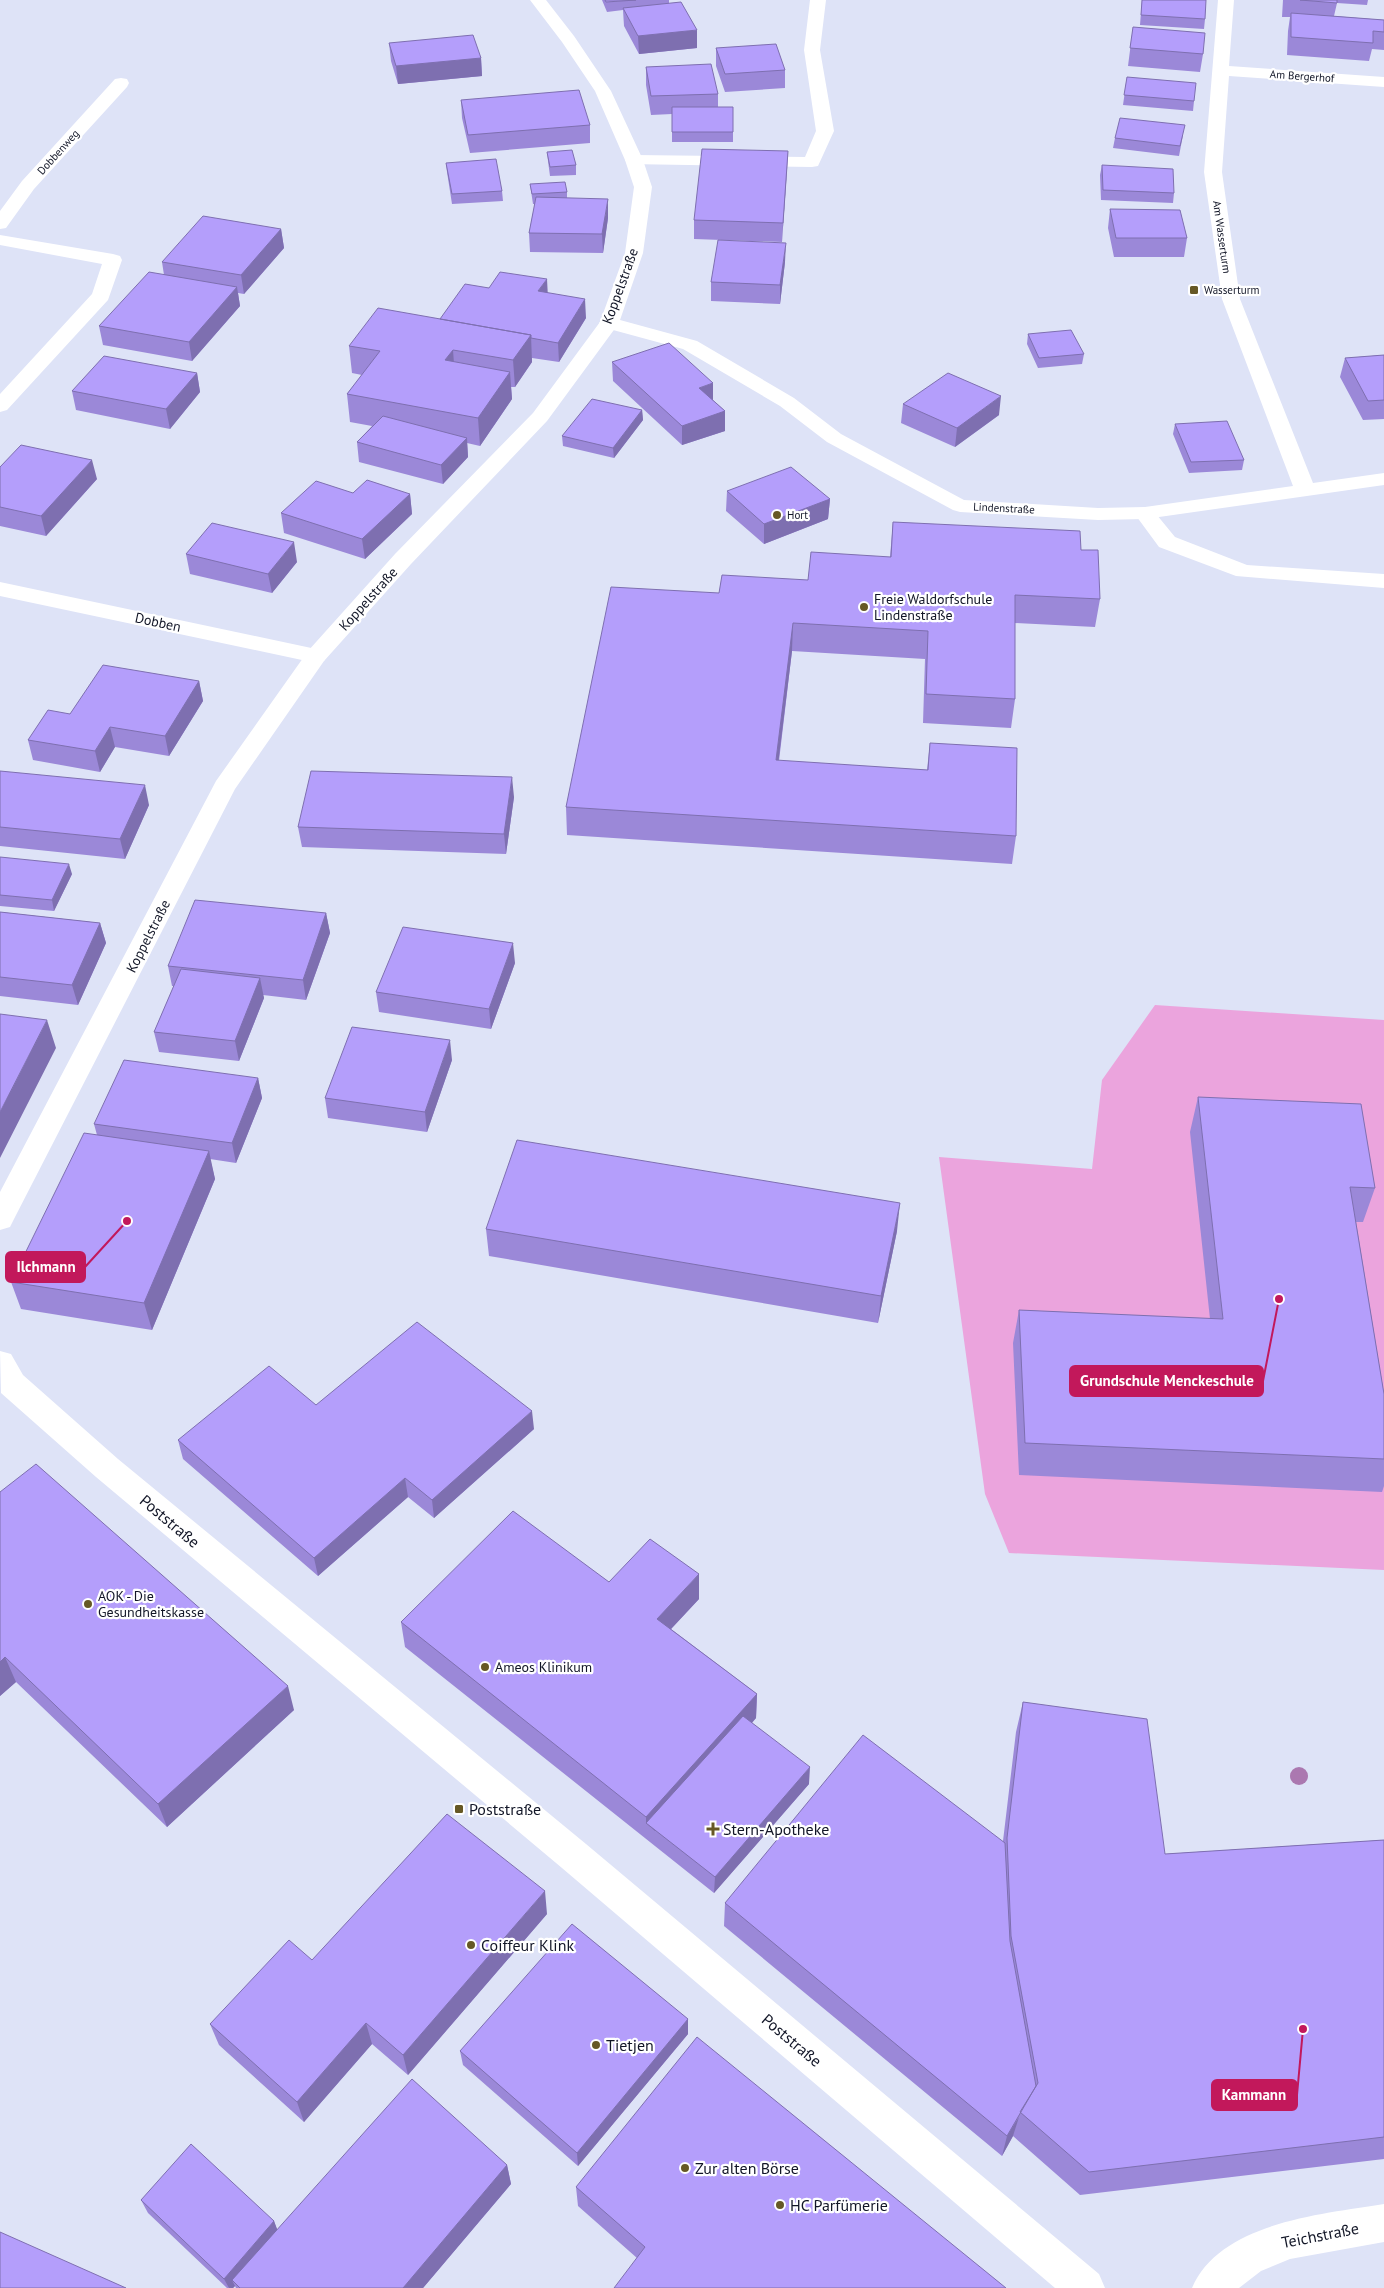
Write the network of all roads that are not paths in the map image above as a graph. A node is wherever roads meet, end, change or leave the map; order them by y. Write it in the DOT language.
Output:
graph roads {
  1 [pos="538,0"];
  2 [pos="818,0"];
  3 [pos="1226,0"];
  4 [pos="1220,70"];
  5 [pos="1384,82"];
  6 [pos="121,83"];
  7 [pos="634,160"];
  8 [pos="0,224"];
  9 [pos="0,240"];
  10 [pos="610,323"];
  11 [pos="0,406"];
  12 [pos="1384,479"];
  13 [pos="1305,490"];
  14 [pos="1144,512"];
  15 [pos="1384,581"];
  16 [pos="0,589"];
  17 [pos="316,656"];
  18 [pos="0,1219"];
  19 [pos="0,1362"];
  20 [pos="1384,2224"];
  21 [pos="1085,2288"];
  22 [pos="1212,2288"];
  1 -- 7 [label="street, Koppelstraße"];
  2 -- 7 [label="street"];
  3 -- 4 [label="street, Am Wasserturm"];
  4 -- 5 [label="street, Am Bergerhof"];
  4 -- 13 [label="street, Am Wasserturm"];
  6 -- 8 [label="street, Dobbenweg"];
  7 -- 10 [label="street, Koppelstraße"];
  9 -- 11 [label="street"];
  10 -- 14 [label="street, Lindenstraße"];
  10 -- 17 [label="street, Koppelstraße"];
  12 -- 13 [label="street, Lindenstraße"];
  13 -- 14 [label="street, Lindenstraße"];
  14 -- 15 [label="street"];
  16 -- 17 [label="street, Dobben"];
  17 -- 18 [label="street, Koppelstraße"];
  19 -- 21 [label="street, Poststraße"];
  20 -- 22 [label="street, Teichstraße"];
}
